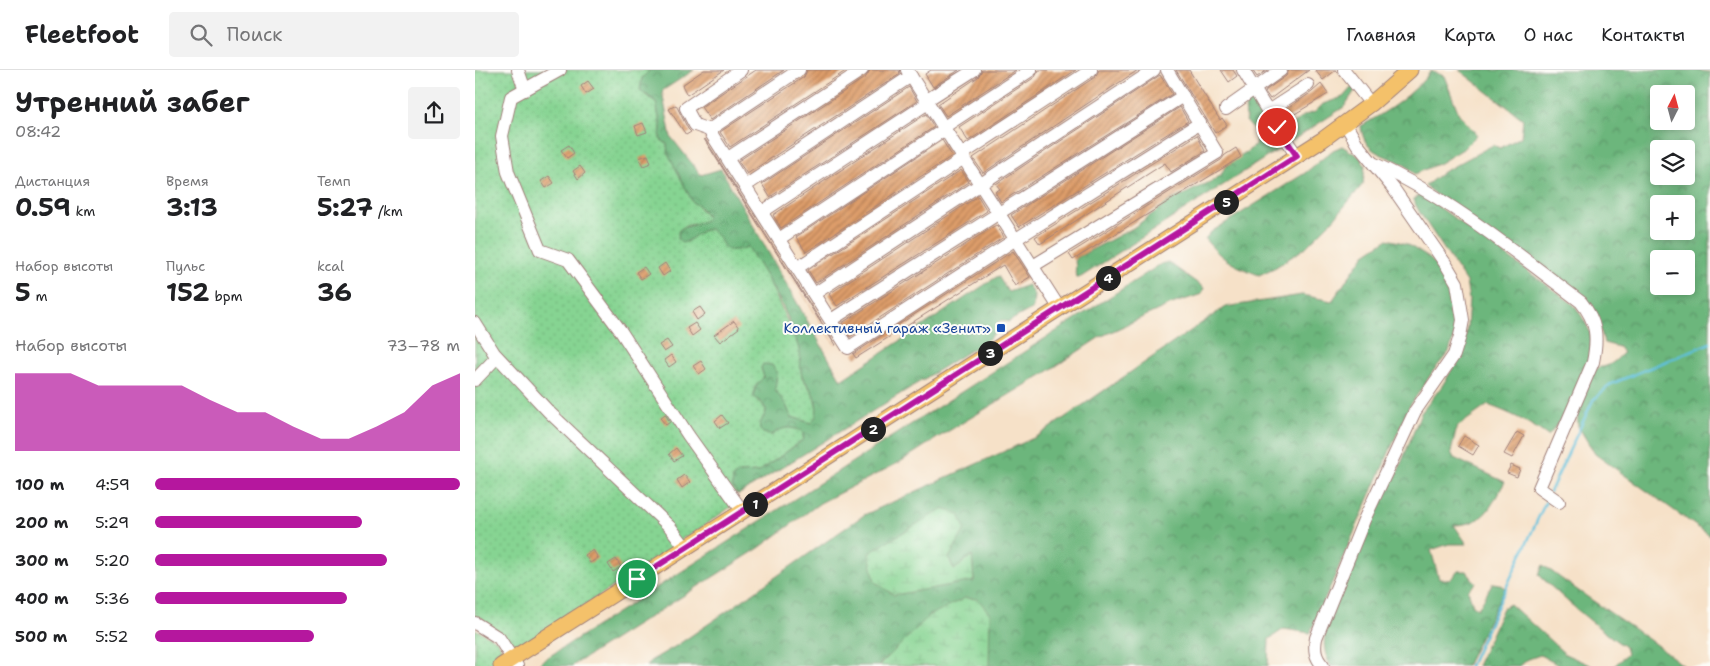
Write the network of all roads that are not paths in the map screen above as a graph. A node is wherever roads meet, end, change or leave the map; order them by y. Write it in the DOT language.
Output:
graph roads {
  1 [pos="518,70"];
  2 [pos="560,70"];
  3 [pos="741,70"];
  4 [pos="799,70"];
  5 [pos="863,70"];
  6 [pos="974,70"];
  7 [pos="1031,70"];
  8 [pos="1091,70"];
  9 [pos="1154,70"];
  10 [pos="1167,70"];
  11 [pos="1243,70"];
  12 [pos="1281,70"];
  13 [pos="1345,70"];
  14 [pos="1410,70"];
  15 [pos="910,72"];
  16 [pos="1309,85"];
  17 [pos="1255,89"];
  18 [pos="525,90"];
  19 [pos="1183,96"];
  20 [pos="927,102"];
  21 [pos="1371,104"];
  22 [pos="1226,109"];
  23 [pos="1268,110"];
  24 [pos="1200,123"];
  25 [pos="1345,123"];
  26 [pos="945,128"];
  27 [pos="709,130"];
  28 [pos="963,156"];
  29 [pos="1297,156"];
  30 [pos="728,158"];
  31 [pos="1373,163"];
  32 [pos="980,183"];
  33 [pos="745,186"];
  34 [pos="762,212"];
  35 [pos="999,212"];
  36 [pos="779,239"];
  37 [pos="1016,239"];
  38 [pos="1033,266"];
  39 [pos="797,268"];
  40 [pos="814,294"];
  41 [pos="1060,309"];
  42 [pos="831,320"];
  43 [pos="475,323"];
  44 [pos="497,357"];
  45 [pos="475,380"];
  46 [pos="1559,502"];
  47 [pos="743,512"];
  48 [pos="686,548"];
  49 [pos="475,623"];
  50 [pos="510,664"];
  51 [pos="1323,666"];
  1 -- 18 [label="lane"];
  2 -- 18 [label="lane"];
  3 -- 27 [label="lane"];
  4 -- 27 [label="lane"];
  5 -- 30 [label="lane"];
  6 -- 20 [label="lane"];
  7 -- 26 [label="lane"];
  8 -- 28 [label="lane"];
  9 -- 32 [label="lane"];
  10 -- 19 [label="lane"];
  11 -- 17 [label="lane"];
  12 -- 17 [label="lane"];
  13 -- 21 [label="lane"];
  14 -- 21 [label="main road"];
  15 -- 20 [label="lane"];
  15 -- 33 [label="lane"];
  16 -- 23 [label="lane"];
  17 -- 22 [label="lane"];
  17 -- 23 [label="lane"];
  18 -- 47 [label="lane"];
  19 -- 24 [label="lane"];
  19 -- 35 [label="lane"];
  20 -- 26 [label="lane"];
  20 -- 34 [label="lane"];
  21 -- 25 [label="main road"];
  23 -- 29 [label="lane"];
  24 -- 37 [label="lane"];
  24 -- 38 [label="lane"];
  25 -- 29 [label="main road"];
  25 -- 31 [label="lane"];
  26 -- 28 [label="lane"];
  26 -- 36 [label="lane"];
  27 -- 30 [label="lane"];
  28 -- 32 [label="lane"];
  28 -- 39 [label="lane"];
  29 -- 41 [label="main road"];
  30 -- 33 [label="lane"];
  31 -- 46 [label="lane"];
  31 -- 51 [label="lane"];
  32 -- 35 [label="lane"];
  32 -- 40 [label="lane"];
  33 -- 34 [label="lane"];
  34 -- 36 [label="lane"];
  35 -- 37 [label="lane"];
  35 -- 42 [label="lane"];
  36 -- 39 [label="lane"];
  37 -- 38 [label="lane"];
  37 -- 42 [label="lane"];
  38 -- 41 [label="lane"];
  39 -- 40 [label="lane"];
  40 -- 42 [label="lane"];
  41 -- 47 [label="main road"];
  43 -- 44 [label="lane"];
  44 -- 45 [label="lane"];
  44 -- 48 [label="lane"];
  47 -- 48 [label="main road"];
  48 -- 50 [label="main road"];
  49 -- 50 [label="lane"];
}
